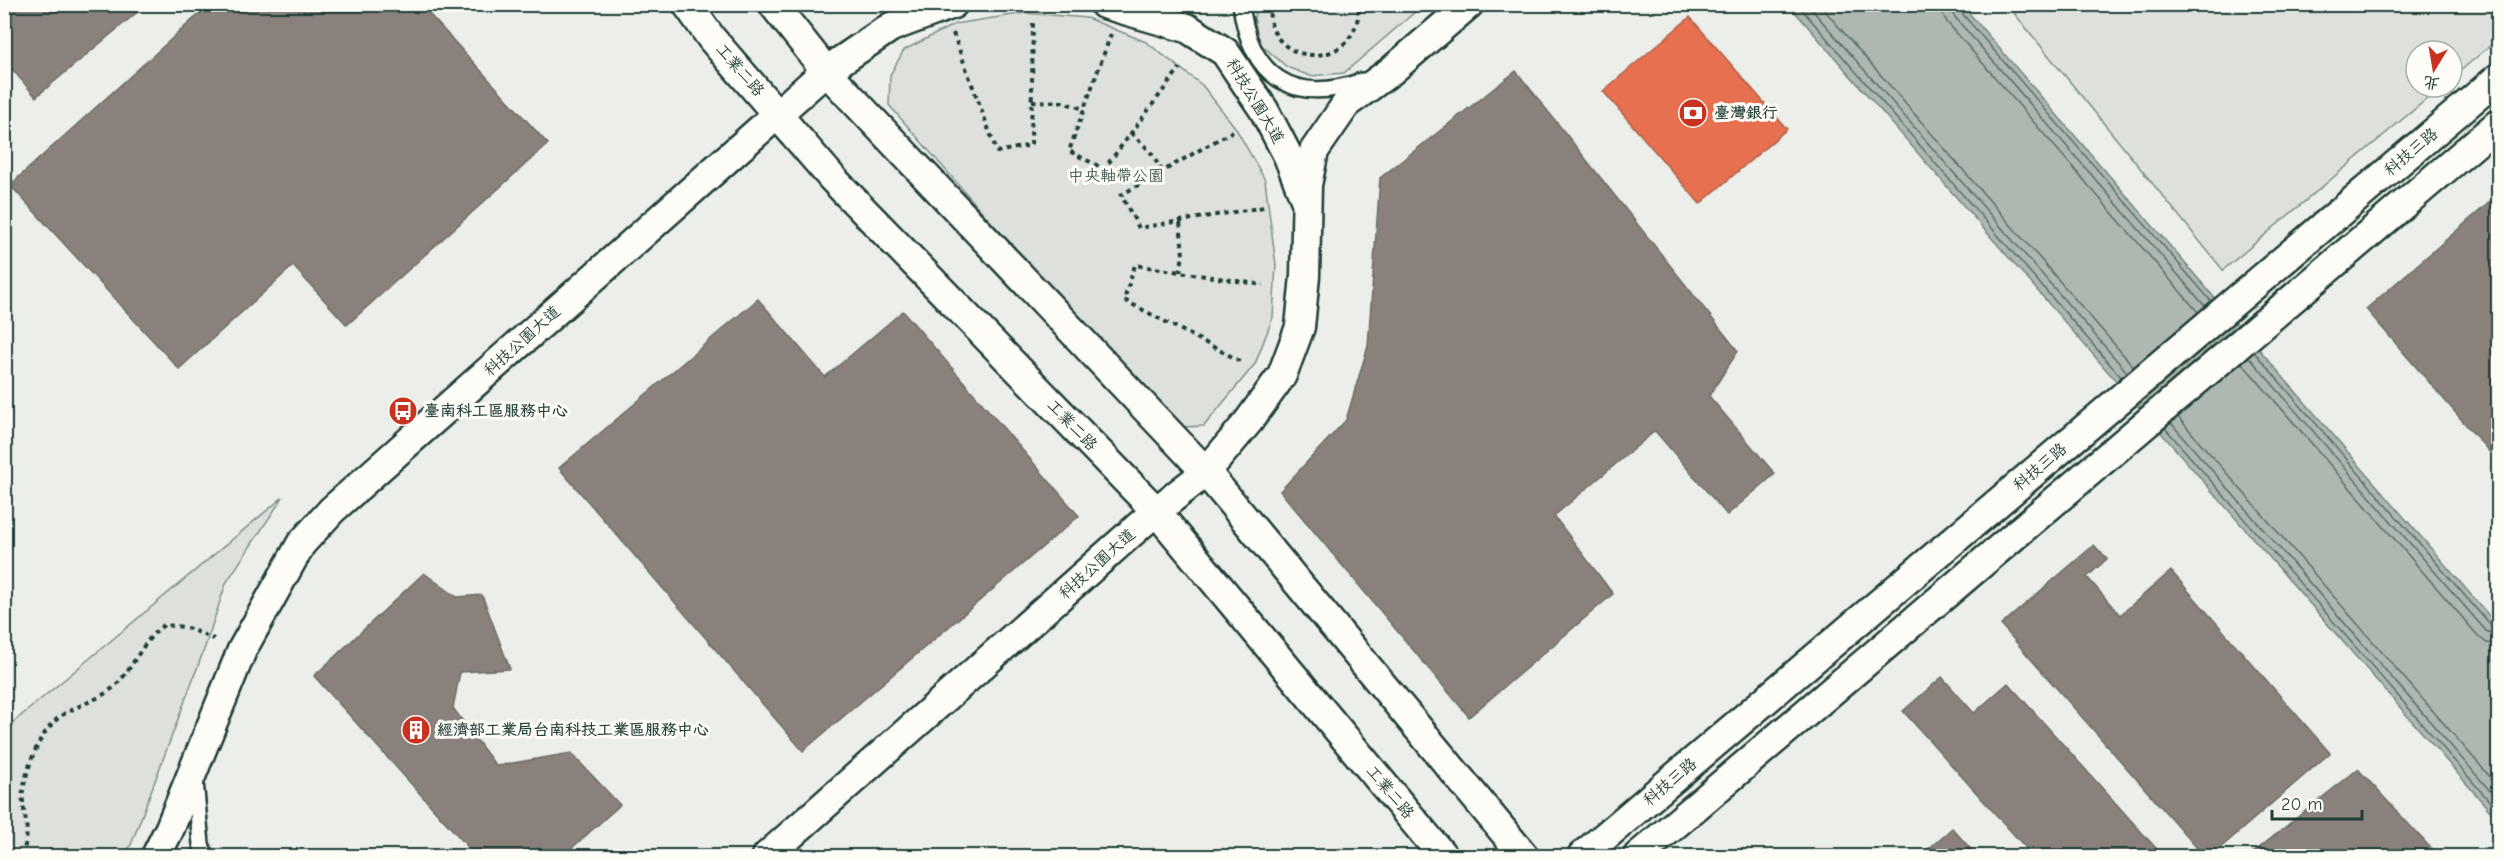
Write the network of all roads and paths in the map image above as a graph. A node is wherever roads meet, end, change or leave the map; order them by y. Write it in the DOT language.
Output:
graph roads {
  1 [pos="687,4"];
  2 [pos="772,4"];
  3 [pos="953,4"];
  4 [pos="1104,4"];
  5 [pos="1121,4"];
  6 [pos="1162,4"];
  7 [pos="1241,4"];
  8 [pos="1270,4"];
  9 [pos="1359,4"];
  10 [pos="1469,4"];
  11 [pos="1033,21"];
  12 [pos="953,33"];
  13 [pos="1111,34"];
  14 [pos="1180,68"];
  15 [pos="1391,71"];
  16 [pos="826,72"];
  17 [pos="2499,78"];
  18 [pos="1032,101"];
  19 [pos="1084,109"];
  20 [pos="778,114"];
  21 [pos="2499,124"];
  22 [pos="1233,131"];
  23 [pos="1131,133"];
  24 [pos="1162,171"];
  25 [pos="1307,204"];
  26 [pos="1264,207"];
  27 [pos="1180,220"];
  28 [pos="1180,272"];
  29 [pos="1263,285"];
  30 [pos="1240,361"];
  31 [pos="1206,472"];
  32 [pos="1156,512"];
  33 [pos="242,650"];
  34 [pos="194,769"];
  35 [pos="21,856"];
  36 [pos="156,856"];
  37 [pos="206,856"];
  38 [pos="767,856"];
  39 [pos="1443,856"];
  40 [pos="1524,856"];
  41 [pos="1582,856"];
  42 [pos="1638,856"];
  1 -- 20 [label="street, 工業二路"];
  2 -- 16 [label="street"];
  3 -- 16 [label="street, 科技公園大道"];
  4 -- 25 [label="street, 科技公園大道"];
  5 -- 6 [label="street"];
  7 -- 15 [label="lane, 科技公園大道"];
  8 -- 9 [label="path"];
  10 -- 15 [label="street, 科技公園大道"];
  11 -- 18 [label="path"];
  12 -- 18 [label="path"];
  13 -- 19 [label="path"];
  14 -- 23 [label="path"];
  15 -- 25 [label="street, 科技公園大道"];
  16 -- 20 [label="street, 科技公園大道"];
  16 -- 31 [label="street"];
  17 -- 41 [label="street, 科技三路"];
  18 -- 19 [label="path"];
  19 -- 23 [label="path"];
  20 -- 32 [label="street, 工業二路"];
  20 -- 33 [label="street, 科技公園大道"];
  21 -- 42 [label="street"];
  22 -- 24 [label="path"];
  23 -- 24 [label="path"];
  24 -- 27 [label="path"];
  25 -- 31 [label="street, 科技公園大道"];
  26 -- 27 [label="path"];
  27 -- 28 [label="path"];
  28 -- 29 [label="path"];
  28 -- 30 [label="path"];
  31 -- 32 [label="street, 科技公園大道"];
  31 -- 40 [label="street"];
  32 -- 38 [label="street, 科技公園大道"];
  32 -- 39 [label="street, 工業二路"];
  33 -- 34 [label="street, 科技公園大道"];
  33 -- 35 [label="path"];
  34 -- 36 [label="street, 科技公園大道"];
  34 -- 37 [label="lane, 科技公園大道"];
}
